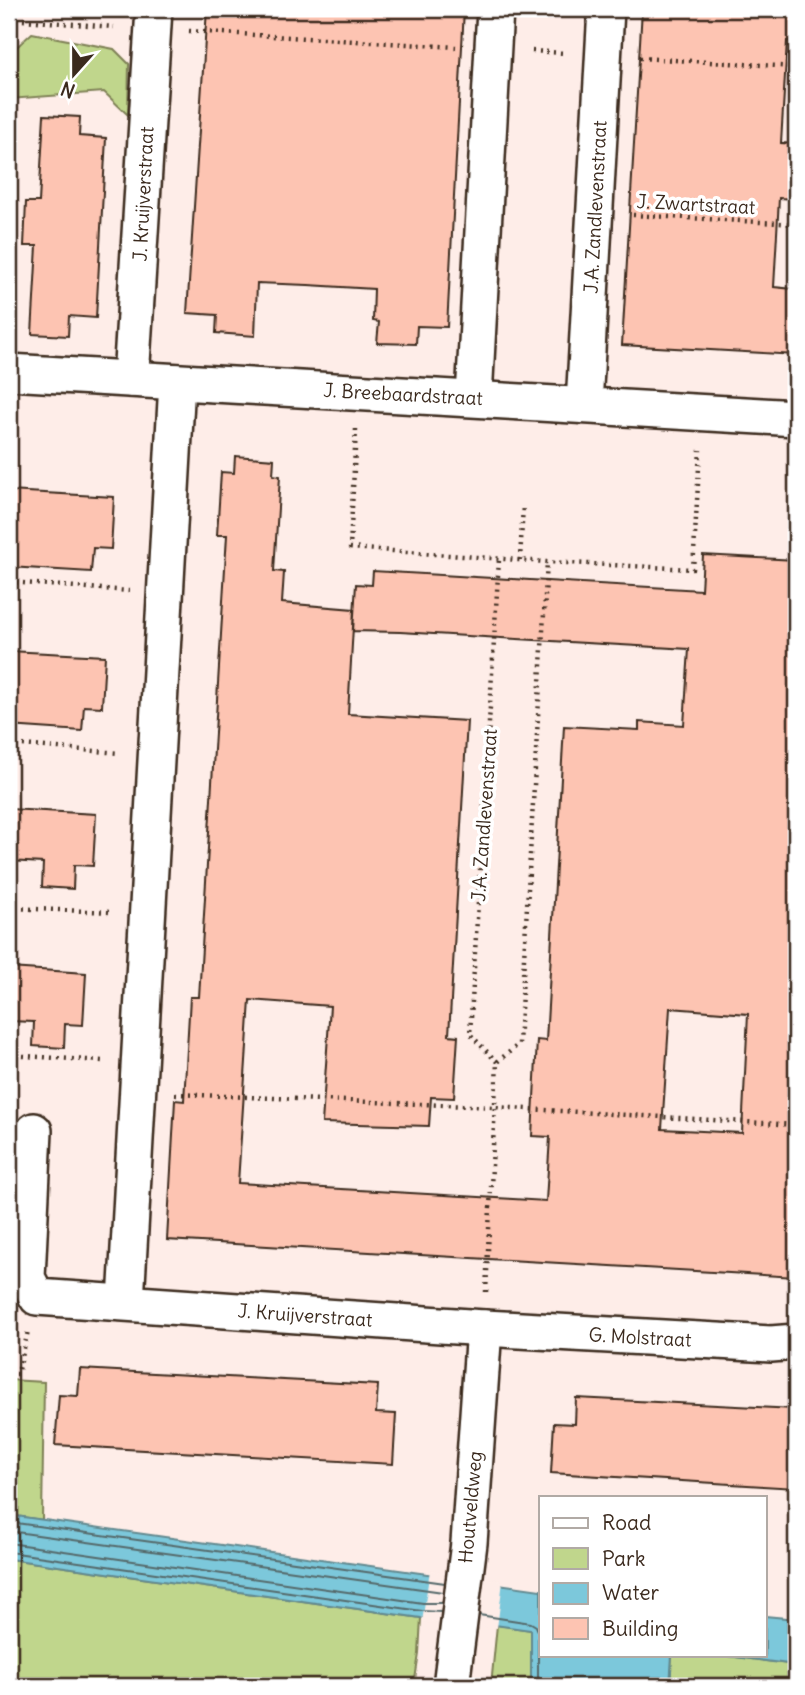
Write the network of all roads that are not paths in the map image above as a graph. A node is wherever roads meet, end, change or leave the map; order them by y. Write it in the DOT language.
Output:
graph roads {
  1 [pos="495,9"];
  2 [pos="606,9"];
  3 [pos="154,19"];
  4 [pos="9,372"];
  5 [pos="131,379"];
  6 [pos="177,382"];
  7 [pos="474,398"];
  8 [pos="584,405"];
  9 [pos="796,418"];
  10 [pos="34,1131"];
  11 [pos="126,1302"];
  12 [pos="484,1328"];
  13 [pos="796,1342"];
  14 [pos="451,1686"];
  1 -- 7 [label="street"];
  2 -- 8 [label="street, J.A. Zandlevenstraat"];
  3 -- 5 [label="street, J. Kruijverstraat"];
  4 -- 5 [label="street, J. Breebaardstraat"];
  5 -- 6 [label="street, J. Breebaardstraat"];
  6 -- 7 [label="street, J. Breebaardstraat"];
  6 -- 11 [label="street"];
  7 -- 8 [label="street, J. Breebaardstraat"];
  8 -- 9 [label="street, J. Breebaardstraat"];
  10 -- 11 [label="street, J. Kruijverstraat"];
  11 -- 12 [label="street, J. Kruijverstraat"];
  12 -- 13 [label="street, G. Molstraat"];
  12 -- 14 [label="street, Houtveldweg"];
}
